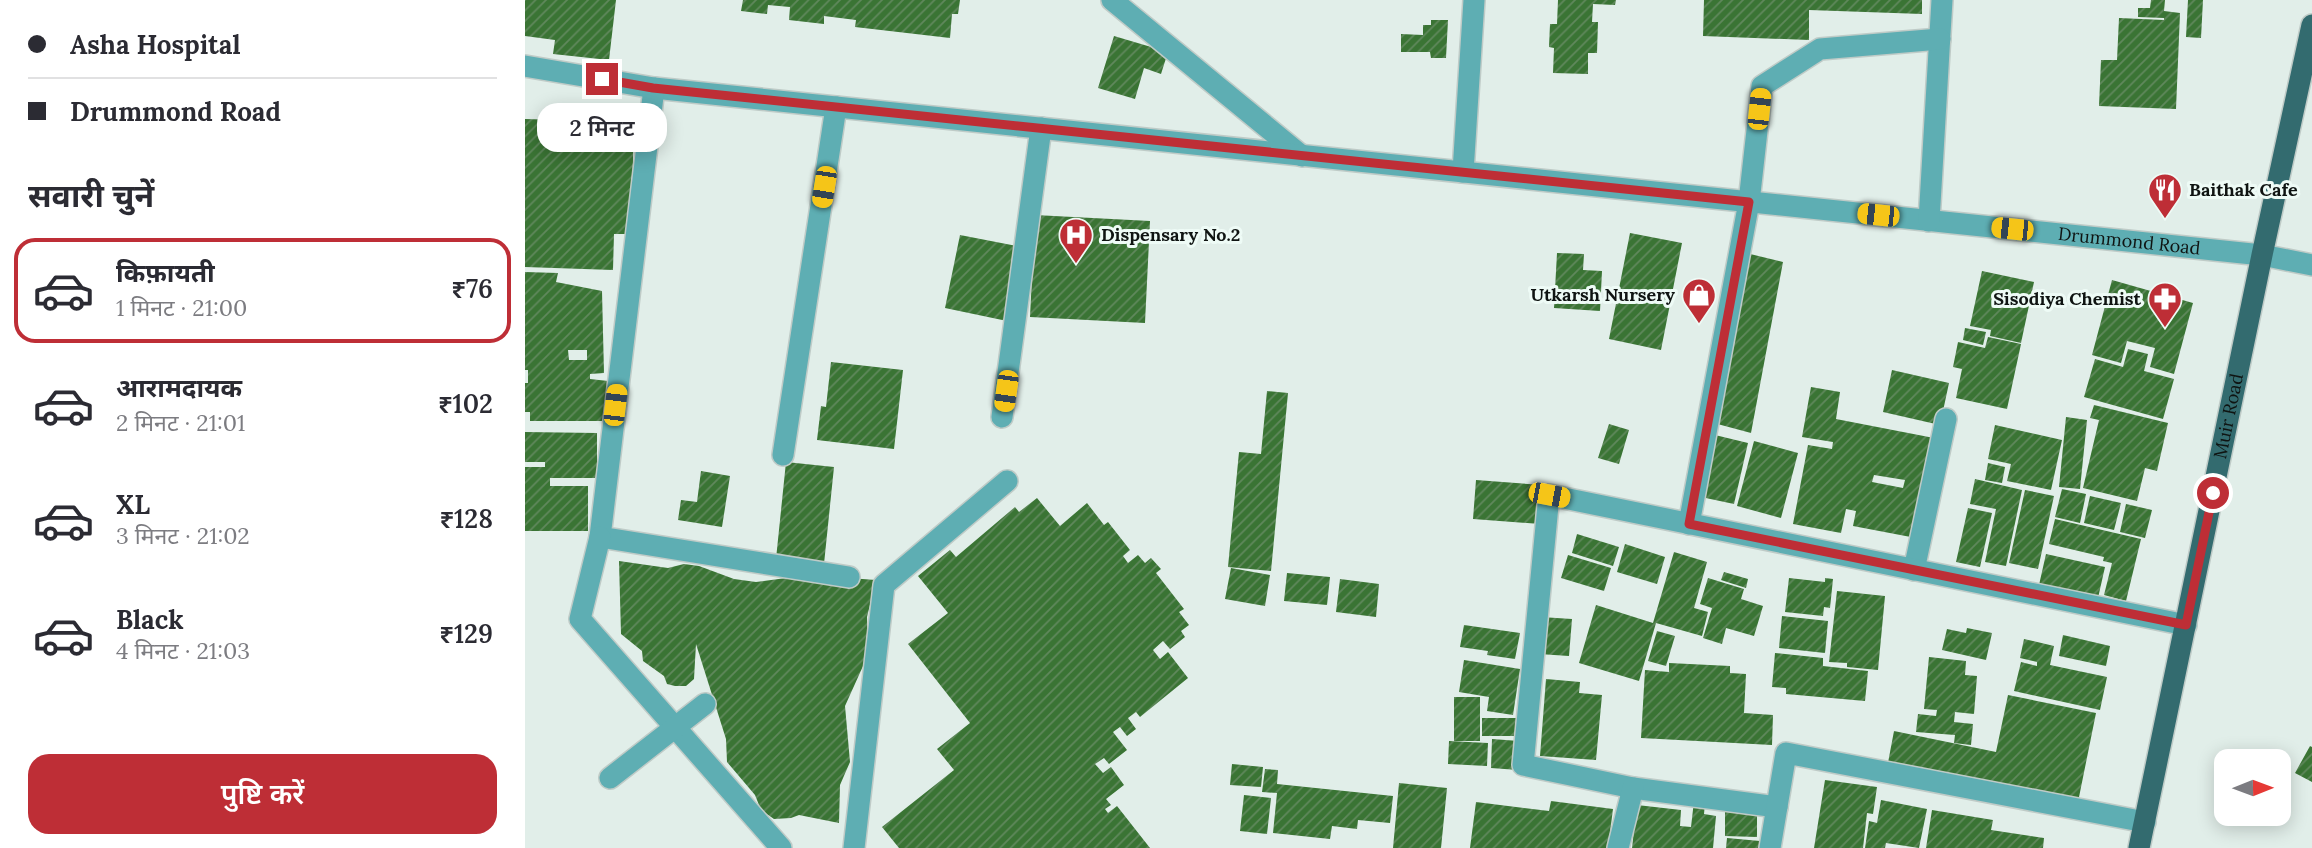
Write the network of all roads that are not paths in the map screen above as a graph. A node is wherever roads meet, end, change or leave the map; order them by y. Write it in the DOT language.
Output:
graph roads {
  1 [pos="1112,0"];
  2 [pos="1474,0"];
  3 [pos="1942,0"];
  4 [pos="2312,25"];
  5 [pos="1940,38"];
  6 [pos="525,66"];
  7 [pos="653,88"];
  8 [pos="836,107"];
  9 [pos="1041,128"];
  10 [pos="1302,156"];
  11 [pos="1463,172"];
  12 [pos="1749,202"];
  13 [pos="1929,221"];
  14 [pos="2262,256"];
  15 [pos="2312,265"];
  16 [pos="1002,417"];
  17 [pos="1946,419"];
  18 [pos="783,455"];
  19 [pos="1007,481"];
  20 [pos="1689,524"];
  21 [pos="600,537"];
  22 [pos="1914,570"];
  23 [pos="849,577"];
  24 [pos="2186,625"];
  25 [pos="705,704"];
  26 [pos="676,728"];
  27 [pos="610,778"];
  28 [pos="1633,788"];
  29 [pos="1777,807"];
  30 [pos="2145,822"];
  31 [pos="781,848"];
  32 [pos="854,848"];
  33 [pos="1618,848"];
  34 [pos="1770,848"];
  35 [pos="2139,848"];
  1 -- 10 [label="street"];
  2 -- 11 [label="street"];
  3 -- 5 [label="street"];
  4 -- 14 [label="main road, Muir Road"];
  5 -- 12 [label="street"];
  5 -- 13 [label="street"];
  6 -- 7 [label="street, Drummond Road"];
  7 -- 8 [label="street, Drummond Road"];
  7 -- 21 [label="street"];
  8 -- 9 [label="street, Drummond Road"];
  8 -- 18 [label="street"];
  9 -- 10 [label="street, Drummond Road"];
  9 -- 16 [label="street"];
  10 -- 11 [label="street, Drummond Road"];
  11 -- 12 [label="street, Drummond Road"];
  12 -- 13 [label="street, Drummond Road"];
  12 -- 20 [label="street"];
  13 -- 14 [label="street, Drummond Road"];
  14 -- 15 [label="street, Drummond Road"];
  14 -- 24 [label="main road, Muir Road"];
  17 -- 22 [label="street"];
  19 -- 32 [label="street"];
  20 -- 22 [label="street"];
  20 -- 28 [label="street"];
  21 -- 23 [label="street"];
  21 -- 26 [label="street"];
  22 -- 24 [label="street"];
  24 -- 30 [label="main road, Muir Road"];
  25 -- 26 [label="street"];
  26 -- 27 [label="street"];
  26 -- 31 [label="street"];
  28 -- 29 [label="street"];
  28 -- 33 [label="street"];
  29 -- 30 [label="street"];
  29 -- 34 [label="street"];
  30 -- 35 [label="main road, Muir Road"];
}
